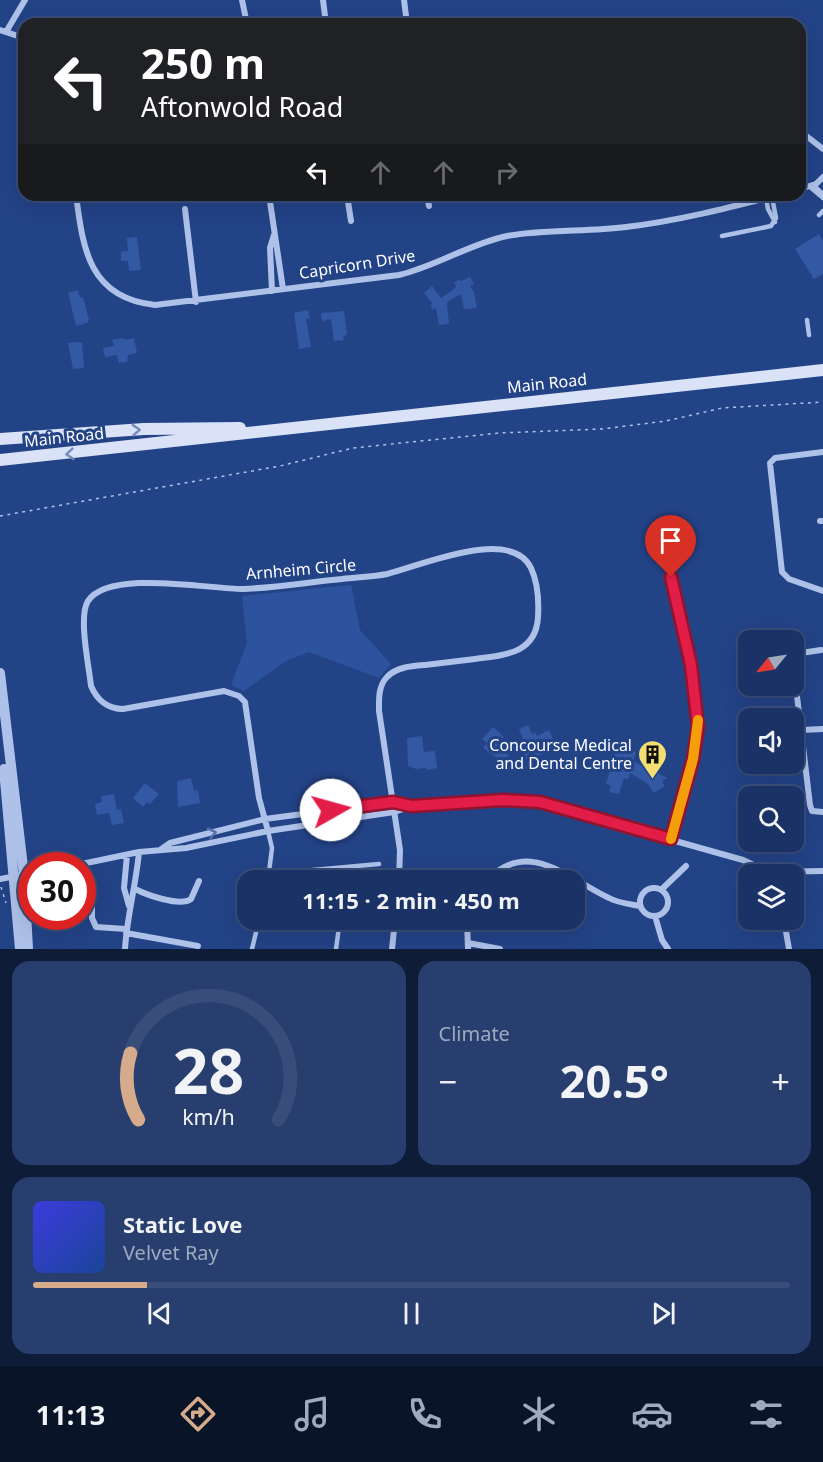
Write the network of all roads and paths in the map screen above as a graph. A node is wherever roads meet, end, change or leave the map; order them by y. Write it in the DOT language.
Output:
graph roads {
  1 [pos="25,0"];
  2 [pos="242,0"];
  3 [pos="323,0"];
  4 [pos="404,0"];
  5 [pos="246,18"];
  6 [pos="325,18"];
  7 [pos="406,18"];
  8 [pos="3,31"];
  9 [pos="18,36"];
  10 [pos="806,136"];
  11 [pos="823,148"];
  12 [pos="823,177"];
  13 [pos="811,186"];
  14 [pos="806,187"];
  15 [pos="822,198"];
  16 [pos="77,201"];
  17 [pos="270,201"];
  18 [pos="348,201"];
  19 [pos="428,201"];
  20 [pos="752,201"];
  21 [pos="772,201"];
  22 [pos="742,203"];
  23 [pos="429,206"];
  24 [pos="185,209"];
  25 [pos="351,221"];
  26 [pos="273,235"];
  27 [pos="722,236"];
  28 [pos="283,289"];
  29 [pos="272,291"];
  30 [pos="196,302"];
  31 [pos="807,320"];
  32 [pos="809,335"];
  33 [pos="823,370"];
  34 [pos="823,402"];
  35 [pos="274,429"];
  36 [pos="0,439"];
  37 [pos="823,452"];
  38 [pos="0,460"];
  39 [pos="0,516"];
  40 [pos="667,556"];
  41 [pos="823,591"];
  42 [pos="821,650"];
  43 [pos="804,653"];
  44 [pos="0,673"];
  45 [pos="823,729"];
  46 [pos="804,730"];
  47 [pos="0,733"];
  48 [pos="804,755"];
  49 [pos="393,802"];
  50 [pos="411,806"];
  51 [pos="394,812"];
  52 [pos="823,812"];
  53 [pos="265,819"];
  54 [pos="268,831"];
  55 [pos="671,839"];
  56 [pos="160,850"];
  57 [pos="20,852"];
  58 [pos="21,852"];
  59 [pos="139,852"];
  60 [pos="127,855"];
  61 [pos="96,861"];
  62 [pos="379,864"];
  63 [pos="751,864"];
  64 [pos="686,866"];
  65 [pos="347,867"];
  66 [pos="270,870"];
  67 [pos="314,870"];
  68 [pos="347,870"];
  69 [pos="399,870"];
  70 [pos="499,870"];
  71 [pos="557,870"];
  72 [pos="823,871"];
  73 [pos="804,872"];
  74 [pos="18,876"];
  75 [pos="0,879"];
  76 [pos="199,881"];
  77 [pos="585,885"];
  78 [pos="135,890"];
  79 [pos="661,890"];
  80 [pos="129,906"];
  81 [pos="640,906"];
  82 [pos="655,916"];
  83 [pos="96,927"];
  84 [pos="21,930"];
  85 [pos="27,930"];
  86 [pos="257,930"];
  87 [pos="339,930"];
  88 [pos="393,930"];
  89 [pos="467,930"];
  90 [pos="786,930"];
  91 [pos="126,931"];
  92 [pos="198,946"];
  93 [pos="468,946"];
  94 [pos="20,949"];
  95 [pos="28,949"];
  96 [pos="125,949"];
  97 [pos="252,949"];
  98 [pos="336,949"];
  99 [pos="392,949"];
  100 [pos="500,949"];
  101 [pos="668,949"];
  102 [pos="789,949"];
  1 -- 8 [label="street"];
  2 -- 5 [label="street"];
  3 -- 6 [label="street"];
  4 -- 7 [label="street"];
  8 -- 9 [label="street"];
  10 -- 11 [label="street"];
  12 -- 13 [label="street"];
  13 -- 14 [label="street"];
  13 -- 15 [label="lane"];
  16 -- 30 [label="street, Capricorn Drive"];
  17 -- 26 [label="street"];
  18 -- 25 [label="street"];
  19 -- 23 [label="street"];
  20 -- 22 [label="street, Capricorn Drive"];
  21 -- 27 [label="lane"];
  22 -- 28 [label="street, Capricorn Drive"];
  24 -- 30 [label="street"];
  26 -- 28 [label="street"];
  26 -- 29 [label="street"];
  28 -- 29 [label="street, Capricorn Drive"];
  29 -- 30 [label="street, Capricorn Drive"];
  31 -- 32 [label="lane"];
  33 -- 35 [label="main road, Main Road"];
  34 -- 39 [label="path"];
  36 -- 35 [label="main road, Main Road, one-way"];
  35 -- 38 [label="main road, Main Road, one-way"];
  37 -- 41 [label="street"];
  40 -- 55 [label="street"];
  42 -- 43 [label="street"];
  44 -- 58 [label="street"];
  45 -- 46 [label="street"];
  47 -- 57 [label="street"];
  48 -- 52 [label="street"];
  49 -- 50 [label="street"];
  49 -- 51 [label="street, Arnheim Circle"];
  49 -- 53 [label="street"];
  49 -- 53 [label="street, Arnheim Circle"];
  50 -- 51 [label="street"];
  50 -- 55 [label="street"];
  51 -- 54 [label="street"];
  51 -- 69 [label="street, Arnheim Circle"];
  53 -- 54 [label="street, Arnheim Circle"];
  56 -- 53 [label="street, one-way"];
  54 -- 56 [label="street"];
  54 -- 66 [label="lane"];
  55 -- 63 [label="street"];
  56 -- 59 [label="street"];
  59 -- 60 [label="street"];
  59 -- 78 [label="street"];
  60 -- 61 [label="street"];
  60 -- 80 [label="street"];
  62 -- 65 [label="lane"];
  64 -- 79 [label="street"];
  65 -- 67 [label="lane"];
  65 -- 68 [label="lane"];
  70 -- 71 [label="street"];
  72 -- 73 [label="street"];
  74 -- 75 [label="street"];
  76 -- 78 [label="street"];
  77 -- 81 [label="street"];
  78 -- 80 [label="street"];
  79 -- 81 [label="street"];
  79 -- 82 [label="street"];
  80 -- 91 [label="street"];
  81 -- 82 [label="street"];
  82 -- 101 [label="street"];
  83 -- 91 [label="street"];
  84 -- 94 [label="street"];
  85 -- 95 [label="street"];
  86 -- 97 [label="lane"];
  87 -- 98 [label="lane"];
  88 -- 99 [label="street"];
  89 -- 93 [label="street"];
  90 -- 102 [label="street"];
  91 -- 92 [label="street"];
  91 -- 96 [label="street"];
  93 -- 100 [label="street"];
}
